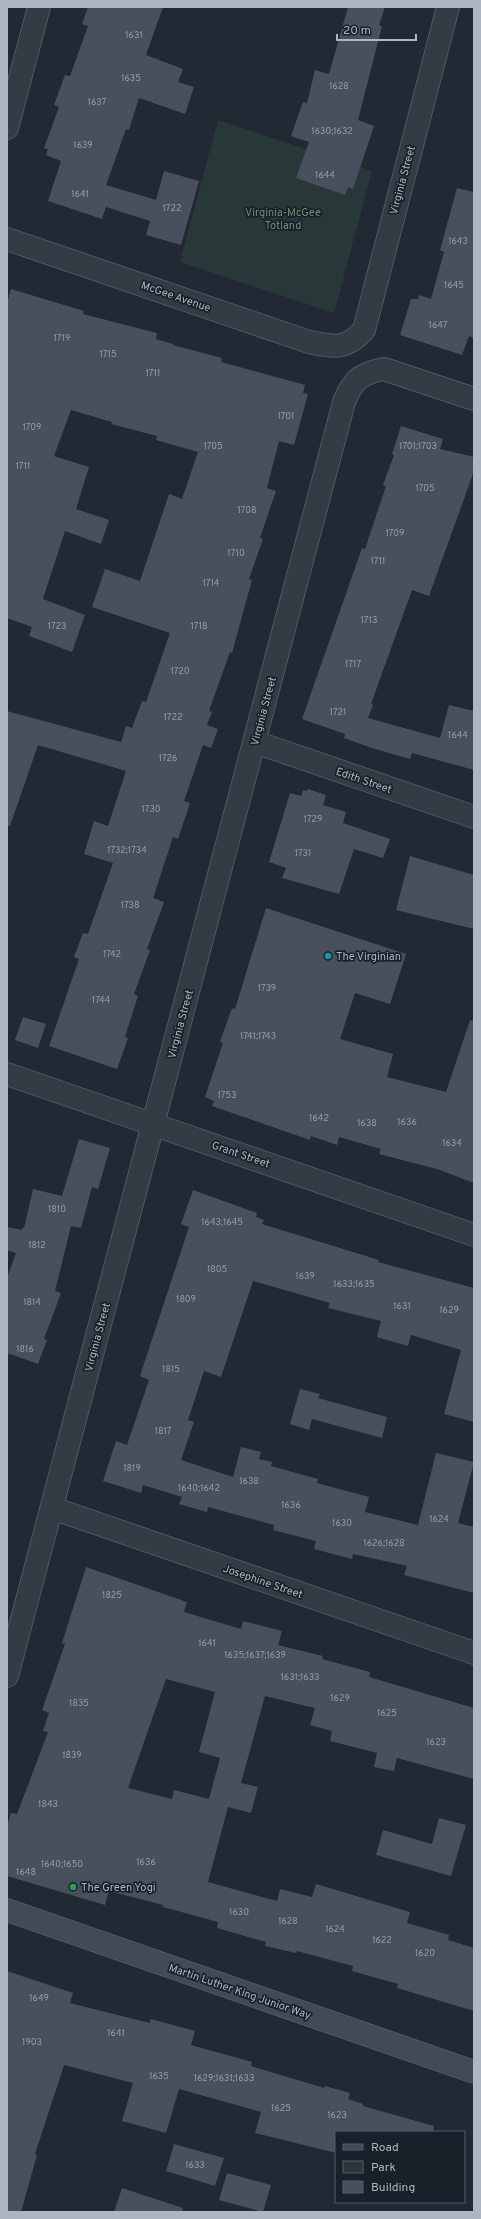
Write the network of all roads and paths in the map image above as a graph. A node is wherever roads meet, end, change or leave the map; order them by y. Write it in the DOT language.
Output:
graph roads {
  1 [pos="39,7"];
  2 [pos="448,7"];
  3 [pos="7,128"];
  4 [pos="7,239"];
  5 [pos="346,345"];
  6 [pos="474,399"];
  7 [pos="255,742"];
  8 [pos="474,817"];
  9 [pos="7,1074"];
  10 [pos="154,1124"];
  11 [pos="474,1235"];
  12 [pos="52,1508"];
  13 [pos="474,1653"];
  14 [pos="7,1676"];
  15 [pos="7,1910"];
  16 [pos="474,2072"];
  1 -- 3 [label="street"];
  2 -- 5 [label="street, Virginia Street"];
  4 -- 5 [label="street, McGee Avenue"];
  6 -- 7 [label="street, Virginia Street"];
  7 -- 8 [label="street, Edith Street"];
  7 -- 10 [label="street, Virginia Street"];
  9 -- 10 [label="street, Grant Street"];
  10 -- 11 [label="street, Grant Street"];
  10 -- 12 [label="street, Virginia Street"];
  12 -- 13 [label="street, Josephine Street"];
  12 -- 14 [label="street, Virginia Street"];
  15 -- 16 [label="street, Martin Luther King Junior Way"];
}
